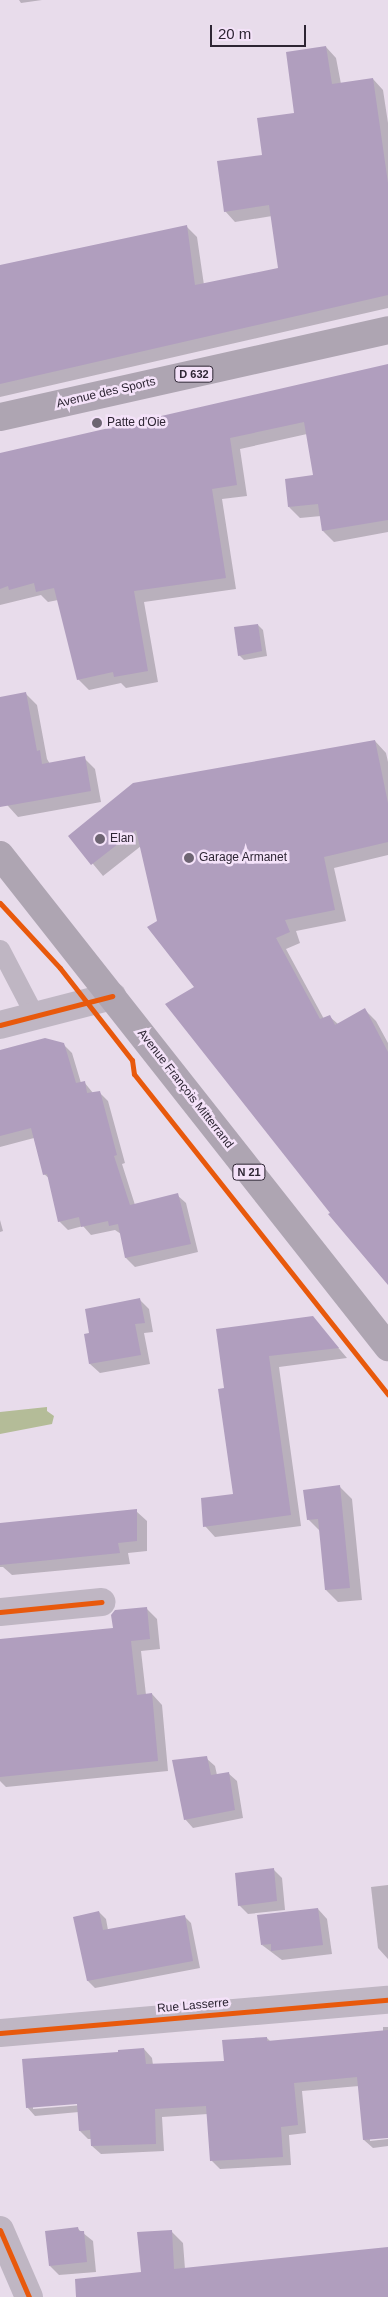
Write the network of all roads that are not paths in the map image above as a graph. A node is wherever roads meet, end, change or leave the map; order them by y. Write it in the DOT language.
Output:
graph roads {
  1 [pos="388,330"];
  2 [pos="0,417"];
  3 [pos="0,855"];
  4 [pos="0,949"];
  5 [pos="112,996"];
  6 [pos="35,1016"];
  7 [pos="0,1025"];
  8 [pos="388,1348"];
  9 [pos="102,1602"];
  10 [pos="0,1612"];
  11 [pos="388,2000"];
  12 [pos="0,2033"];
  13 [pos="0,2230"];
  14 [pos="29,2297"];
  1 -- 2 [label="main road, Avenue des Sports / D 632"];
  3 -- 5 [label="main road, Avenue François Mitterrand / N 21"];
  4 -- 6 [label="lane"];
  5 -- 6 [label="street"];
  5 -- 8 [label="main road, Avenue François Mitterrand / N 21"];
  6 -- 7 [label="street"];
  9 -- 10 [label="street"];
  11 -- 12 [label="street, Rue Lasserre"];
  13 -- 14 [label="street"];
}
